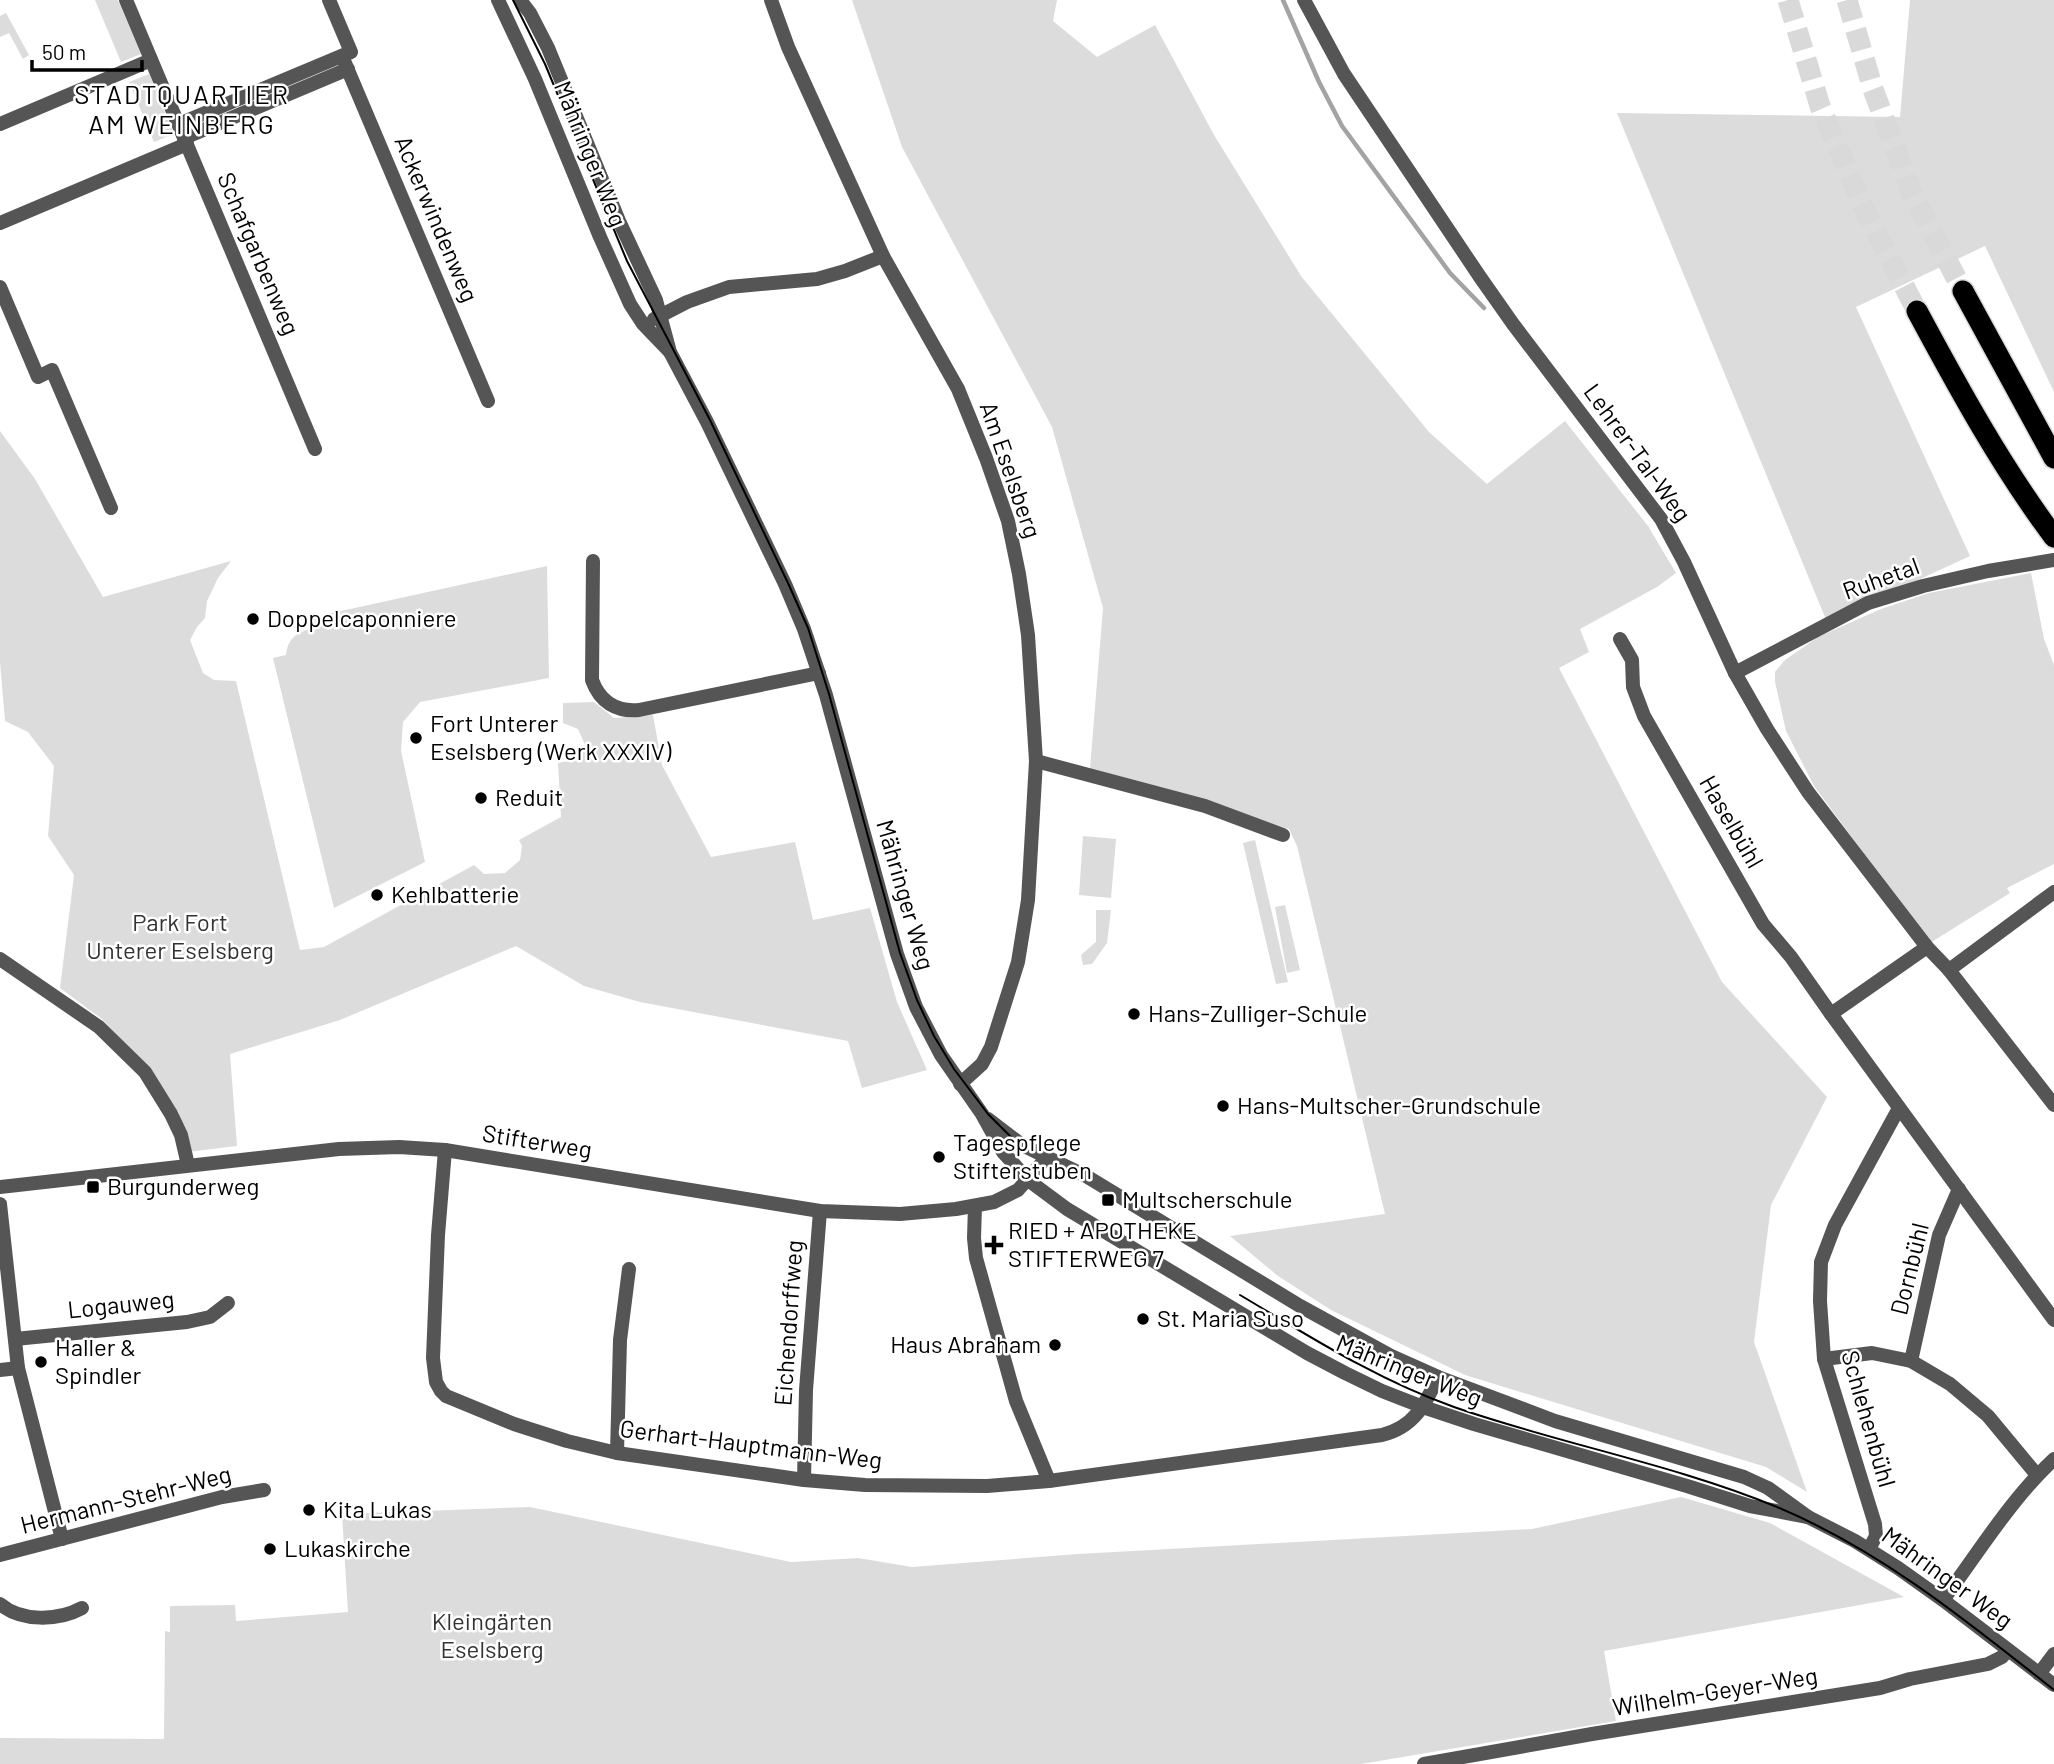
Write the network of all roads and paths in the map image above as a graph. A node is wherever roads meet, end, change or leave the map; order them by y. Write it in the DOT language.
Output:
graph roads {
  1 [pos="126,0"];
  2 [pos="330,0"];
  3 [pos="498,0"];
  4 [pos="520,0"];
  5 [pos="771,0"];
  6 [pos="1304,0"];
  7 [pos="347,59"];
  8 [pos="151,60"];
  9 [pos="0,124"];
  10 [pos="183,135"];
  11 [pos="0,223"];
  12 [pos="883,256"];
  13 [pos="0,287"];
  14 [pos="1962,291"];
  15 [pos="1917,311"];
  16 [pos="661,316"];
  17 [pos="643,324"];
  18 [pos="670,352"];
  19 [pos="488,401"];
  20 [pos="315,449"];
  21 [pos="2054,458"];
  22 [pos="111,508"];
  23 [pos="2049,531"];
  24 [pos="2054,560"];
  25 [pos="593,561"];
  26 [pos="1620,639"];
  27 [pos="819,673"];
  28 [pos="1735,673"];
  29 [pos="1036,761"];
  30 [pos="1283,835"];
  31 [pos="2054,892"];
  32 [pos="1927,947"];
  33 [pos="0,958"];
  34 [pos="1950,970"];
  35 [pos="1830,1014"];
  36 [pos="960,1084"];
  37 [pos="2054,1105"];
  38 [pos="1899,1108"];
  39 [pos="982,1114"];
  40 [pos="445,1150"];
  41 [pos="1047,1157"];
  42 [pos="188,1165"];
  43 [pos="1028,1180"];
  44 [pos="0,1187"];
  45 [pos="1959,1189"];
  46 [pos="0,1204"];
  47 [pos="975,1206"];
  48 [pos="820,1211"];
  49 [pos="629,1269"];
  50 [pos="228,1303"];
  51 [pos="2054,1320"];
  52 [pos="15,1339"];
  53 [pos="1824,1359"];
  54 [pos="1911,1361"];
  55 [pos="18,1368"];
  56 [pos="0,1370"];
  57 [pos="1438,1377"];
  58 [pos="1423,1407"];
  59 [pos="617,1453"];
  60 [pos="2054,1459"];
  61 [pos="2037,1475"];
  62 [pos="804,1480"];
  63 [pos="1049,1481"];
  64 [pos="264,1490"];
  65 [pos="1808,1517"];
  66 [pos="62,1539"];
  67 [pos="1868,1549"];
  68 [pos="0,1555"];
  69 [pos="1943,1600"];
  70 [pos="0,1604"];
  71 [pos="82,1608"];
  72 [pos="2008,1650"];
  73 [pos="2054,1654"];
  74 [pos="2039,1674"];
  75 [pos="2054,1685"];
  76 [pos="1424,1764"];
  1 -- 8 [label="street, Schafgarbenweg"];
  2 -- 7 [label="street, Ackerwindenweg"];
  3 -- 17 [label="street, Mähringer Weg"];
  4 -- 16 [label="street, Mähringer Weg"];
  5 -- 12 [label="street, Am Eselsberg"];
  6 -- 28 [label="street, Lehrer-Tal-Weg"];
  7 -- 10 [label="street"];
  7 -- 19 [label="street, Ackerwindenweg"];
  8 -- 9 [label="street"];
  8 -- 10 [label="street, Schafgarbenweg"];
  10 -- 11 [label="street"];
  10 -- 20 [label="street, Schafgarbenweg"];
  12 -- 16 [label="street"];
  12 -- 29 [label="street, Am Eselsberg"];
  13 -- 22 [label="street"];
  14 -- 21 [label="highway"];
  15 -- 23 [label="highway"];
  16 -- 17 [label="street"];
  16 -- 18 [label="street, Mähringer Weg"];
  17 -- 18 [label="street, Mähringer Weg"];
  18 -- 27 [label="street, Mähringer Weg"];
  24 -- 28 [label="street, Ruhetal"];
  25 -- 27 [label="street"];
  26 -- 35 [label="street, Haselbühl"];
  27 -- 36 [label="street, Mähringer Weg"];
  28 -- 32 [label="street, Lehrer-Tal-Weg"];
  29 -- 30 [label="street"];
  29 -- 36 [label="street, Am Eselsberg"];
  31 -- 34 [label="street"];
  32 -- 34 [label="street, Lehrer-Tal-Weg"];
  32 -- 35 [label="street"];
  33 -- 42 [label="street"];
  34 -- 37 [label="street, Lehrer-Tal-Weg"];
  35 -- 38 [label="street, Haselbühl"];
  36 -- 39 [label="street, Mähringer Weg"];
  38 -- 45 [label="street, Haselbühl"];
  38 -- 53 [label="street, Schlehenbühl"];
  39 -- 41 [label="street, Mähringer Weg"];
  39 -- 43 [label="street, Mähringer Weg"];
  40 -- 42 [label="street, Stifterweg"];
  40 -- 48 [label="street, Stifterweg"];
  40 -- 59 [label="street, Gerhart-Hauptmann-Weg"];
  41 -- 43 [label="street, Stifterweg"];
  41 -- 57 [label="street, Mähringer Weg"];
  42 -- 44 [label="street, Stifterweg"];
  43 -- 47 [label="street, Stifterweg"];
  43 -- 58 [label="street, Mähringer Weg"];
  45 -- 51 [label="street, Haselbühl"];
  45 -- 54 [label="street, Dornbühl"];
  46 -- 52 [label="street"];
  47 -- 48 [label="street, Stifterweg"];
  47 -- 63 [label="street"];
  48 -- 62 [label="street, Eichendorffweg"];
  49 -- 59 [label="street"];
  50 -- 52 [label="street, Logauweg"];
  52 -- 55 [label="street"];
  53 -- 54 [label="street"];
  53 -- 67 [label="street, Schlehenbühl"];
  54 -- 61 [label="street"];
  55 -- 56 [label="street"];
  55 -- 66 [label="street"];
  57 -- 58 [label="street"];
  57 -- 65 [label="street, Mähringer Weg"];
  58 -- 63 [label="street, Gerhart-Hauptmann-Weg"];
  58 -- 65 [label="street, Mähringer Weg"];
  59 -- 62 [label="street, Gerhart-Hauptmann-Weg"];
  60 -- 61 [label="street"];
  61 -- 69 [label="street"];
  62 -- 63 [label="street, Gerhart-Hauptmann-Weg"];
  64 -- 66 [label="street, Hermann-Stehr-Weg"];
  65 -- 67 [label="street, Mähringer Weg"];
  66 -- 68 [label="street, Hermann-Stehr-Weg"];
  67 -- 69 [label="street, Mähringer Weg"];
  69 -- 72 [label="street, Mähringer Weg"];
  70 -- 71 [label="street"];
  72 -- 74 [label="street, Mähringer Weg"];
  72 -- 76 [label="street, Wilhelm-Geyer-Weg"];
  73 -- 74 [label="street"];
  74 -- 75 [label="street, Mähringer Weg"];
}
